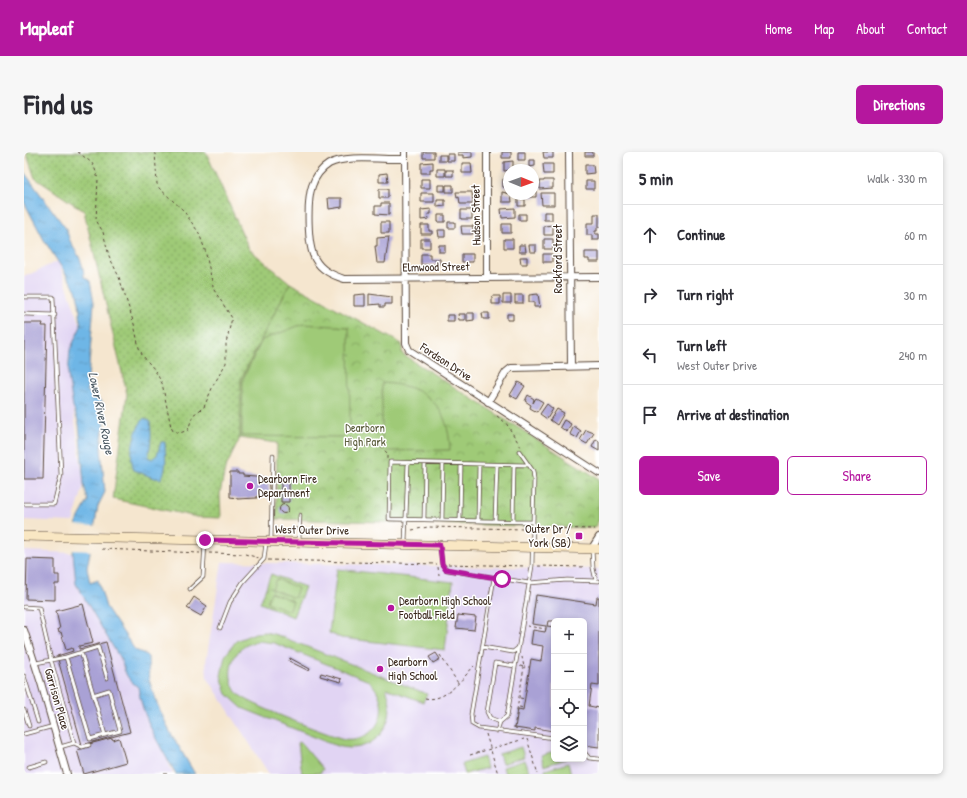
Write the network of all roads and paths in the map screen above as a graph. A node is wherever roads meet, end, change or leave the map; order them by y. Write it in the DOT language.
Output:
graph roads {
  1 [pos="78,152"];
  2 [pos="155,152"];
  3 [pos="486,152"];
  4 [pos="568,152"];
  5 [pos="405,155"];
  6 [pos="569,277"];
  7 [pos="599,277"];
  8 [pos="487,278"];
  9 [pos="406,279"];
  10 [pos="24,296"];
  11 [pos="24,314"];
  12 [pos="55,315"];
  13 [pos="571,366"];
  14 [pos="599,366"];
  15 [pos="488,402"];
  16 [pos="350,437"];
  17 [pos="519,451"];
  18 [pos="273,455"];
  19 [pos="390,462"];
  20 [pos="408,463"];
  21 [pos="425,463"];
  22 [pos="443,464"];
  23 [pos="462,464"];
  24 [pos="479,464"];
  25 [pos="497,465"];
  26 [pos="514,465"];
  27 [pos="528,465"];
  28 [pos="599,473"];
  29 [pos="24,504"];
  30 [pos="300,515"];
  31 [pos="407,519"];
  32 [pos="424,519"];
  33 [pos="442,520"];
  34 [pos="460,520"];
  35 [pos="478,520"];
  36 [pos="495,521"];
  37 [pos="513,521"];
  38 [pos="533,522"];
  39 [pos="538,528"];
  40 [pos="595,529"];
  41 [pos="412,530"];
  42 [pos="533,533"];
  43 [pos="24,536"];
  44 [pos="599,537"];
  45 [pos="205,540"];
  46 [pos="268,542"];
  47 [pos="299,542"];
  48 [pos="405,544"];
  49 [pos="440,545"];
  50 [pos="533,547"];
  51 [pos="596,548"];
  52 [pos="102,549"];
  53 [pos="204,553"];
  54 [pos="264,559"];
  55 [pos="446,564"];
  56 [pos="527,566"];
  57 [pos="538,566"];
  58 [pos="586,567"];
  59 [pos="438,575"];
  60 [pos="494,578"];
  61 [pos="597,581"];
  62 [pos="529,583"];
  63 [pos="190,589"];
  64 [pos="24,607"];
  65 [pos="527,626"];
  66 [pos="220,628"];
  67 [pos="546,629"];
  68 [pos="24,630"];
  69 [pos="482,647"];
  70 [pos="518,648"];
  71 [pos="81,652"];
  72 [pos="440,655"];
  73 [pos="66,657"];
  74 [pos="517,657"];
  75 [pos="480,658"];
  76 [pos="51,660"];
  77 [pos="35,664"];
  78 [pos="515,666"];
  79 [pos="524,666"];
  80 [pos="530,667"];
  81 [pos="24,676"];
  82 [pos="107,678"];
  83 [pos="458,683"];
  84 [pos="93,695"];
  85 [pos="425,698"];
  86 [pos="519,698"];
  87 [pos="525,699"];
  88 [pos="518,707"];
  89 [pos="524,708"];
  90 [pos="24,710"];
  91 [pos="38,722"];
  92 [pos="500,722"];
  93 [pos="29,726"];
  94 [pos="54,726"];
  95 [pos="484,729"];
  96 [pos="497,731"];
  97 [pos="514,733"];
  98 [pos="24,734"];
  99 [pos="105,735"];
  100 [pos="525,735"];
  101 [pos="551,738"];
  102 [pos="527,739"];
  103 [pos="74,743"];
  104 [pos="89,745"];
  105 [pos="60,747"];
  106 [pos="490,750"];
  107 [pos="470,756"];
  108 [pos="587,756"];
  109 [pos="599,759"];
  110 [pos="46,762"];
  111 [pos="29,767"];
  112 [pos="67,774"];
  113 [pos="164,774"];
  114 [pos="167,774"];
  115 [pos="498,774"];
  116 [pos="538,774"];
  1 -- 2 [label="path"];
  3 -- 8 [label="street, Hudson Street"];
  4 -- 6 [label="street, Rockford Street"];
  5 -- 9 [label="street, Fordson Drive"];
  5 -- 9 [label="street, Elmwood Street"];
  6 -- 7 [label="street, Elmwood Street"];
  6 -- 8 [label="street, Elmwood Street"];
  6 -- 13 [label="street, Rockford Street"];
  8 -- 9 [label="street, Elmwood Street"];
  9 -- 15 [label="street, Fordson Drive"];
  10 -- 12 [label="lane"];
  11 -- 12 [label="lane"];
  12 -- 29 [label="lane"];
  13 -- 14 [label="street"];
  13 -- 15 [label="street"];
  15 -- 28 [label="street, Fordson Drive"];
  16 -- 19 [label="path"];
  17 -- 27 [label="lane"];
  18 -- 46 [label="lane"];
  19 -- 20 [label="lane"];
  19 -- 31 [label="lane"];
  20 -- 21 [label="lane"];
  20 -- 31 [label="lane"];
  21 -- 22 [label="lane"];
  21 -- 32 [label="lane"];
  22 -- 23 [label="lane"];
  22 -- 33 [label="lane"];
  23 -- 24 [label="lane"];
  23 -- 34 [label="lane"];
  24 -- 25 [label="lane"];
  24 -- 35 [label="lane"];
  25 -- 26 [label="lane"];
  25 -- 36 [label="lane"];
  26 -- 27 [label="lane"];
  26 -- 37 [label="lane"];
  27 -- 38 [label="lane"];
  30 -- 47 [label="lane"];
  31 -- 32 [label="lane"];
  31 -- 48 [label="lane"];
  32 -- 33 [label="lane"];
  33 -- 34 [label="lane"];
  34 -- 35 [label="lane"];
  35 -- 36 [label="lane"];
  36 -- 37 [label="lane"];
  37 -- 38 [label="lane"];
  38 -- 42 [label="lane"];
  39 -- 40 [label="path"];
  41 -- 42 [label="path"];
  42 -- 50 [label="lane"];
  43 -- 45 [label="main road, West Outer Drive"];
  44 -- 51 [label="street"];
  45 -- 46 [label="main road, West Outer Drive"];
  45 -- 53 [label="lane"];
  46 -- 47 [label="main road, West Outer Drive"];
  46 -- 54 [label="lane"];
  47 -- 48 [label="main road, West Outer Drive"];
  48 -- 49 [label="main road, West Outer Drive"];
  49 -- 50 [label="main road, West Outer Drive"];
  49 -- 60 [label="lane"];
  50 -- 51 [label="main road, West Outer Drive"];
  50 -- 62 [label="lane"];
  51 -- 61 [label="lane"];
  52 -- 53 [label="path"];
  53 -- 54 [label="path"];
  53 -- 63 [label="lane"];
  54 -- 59 [label="path"];
  54 -- 66 [label="lane"];
  55 -- 56 [label="path"];
  57 -- 58 [label="path"];
  60 -- 62 [label="lane"];
  60 -- 69 [label="lane"];
  61 -- 62 [label="lane"];
  62 -- 70 [label="lane"];
  64 -- 76 [label="lane"];
  65 -- 67 [label="path"];
  68 -- 77 [label="street, Garrison Place"];
  69 -- 70 [label="lane"];
  69 -- 75 [label="lane"];
  70 -- 74 [label="lane"];
  71 -- 73 [label="lane"];
  71 -- 82 [label="lane"];
  71 -- 84 [label="lane"];
  72 -- 83 [label="path"];
  73 -- 76 [label="lane"];
  73 -- 99 [label="lane"];
  74 -- 78 [label="lane"];
  74 -- 79 [label="path"];
  75 -- 83 [label="path"];
  75 -- 95 [label="lane"];
  76 -- 77 [label="lane"];
  76 -- 103 [label="lane"];
  77 -- 94 [label="street, Garrison Place"];
  78 -- 92 [label="lane"];
  78 -- 92 [label="lane"];
  79 -- 80 [label="path"];
  79 -- 86 [label="path"];
  81 -- 91 [label="lane"];
  83 -- 85 [label="path"];
  84 -- 99 [label="lane"];
  84 -- 99 [label="lane"];
  86 -- 87 [label="path"];
  86 -- 88 [label="path"];
  88 -- 89 [label="path"];
  88 -- 97 [label="path"];
  90 -- 93 [label="lane"];
  92 -- 96 [label="lane"];
  94 -- 98 [label="lane"];
  94 -- 105 [label="street, Garrison Place"];
  95 -- 96 [label="lane"];
  95 -- 106 [label="path"];
  96 -- 97 [label="lane"];
  97 -- 100 [label="lane"];
  100 -- 101 [label="lane"];
  100 -- 102 [label="path"];
  102 -- 106 [label="path"];
  102 -- 116 [label="path"];
  103 -- 104 [label="lane"];
  103 -- 105 [label="lane"];
  105 -- 112 [label="street, Garrison Place"];
  106 -- 107 [label="path"];
  106 -- 115 [label="path"];
  108 -- 109 [label="lane"];
  110 -- 111 [label="lane"];
  113 -- 114 [label="path"];
}
